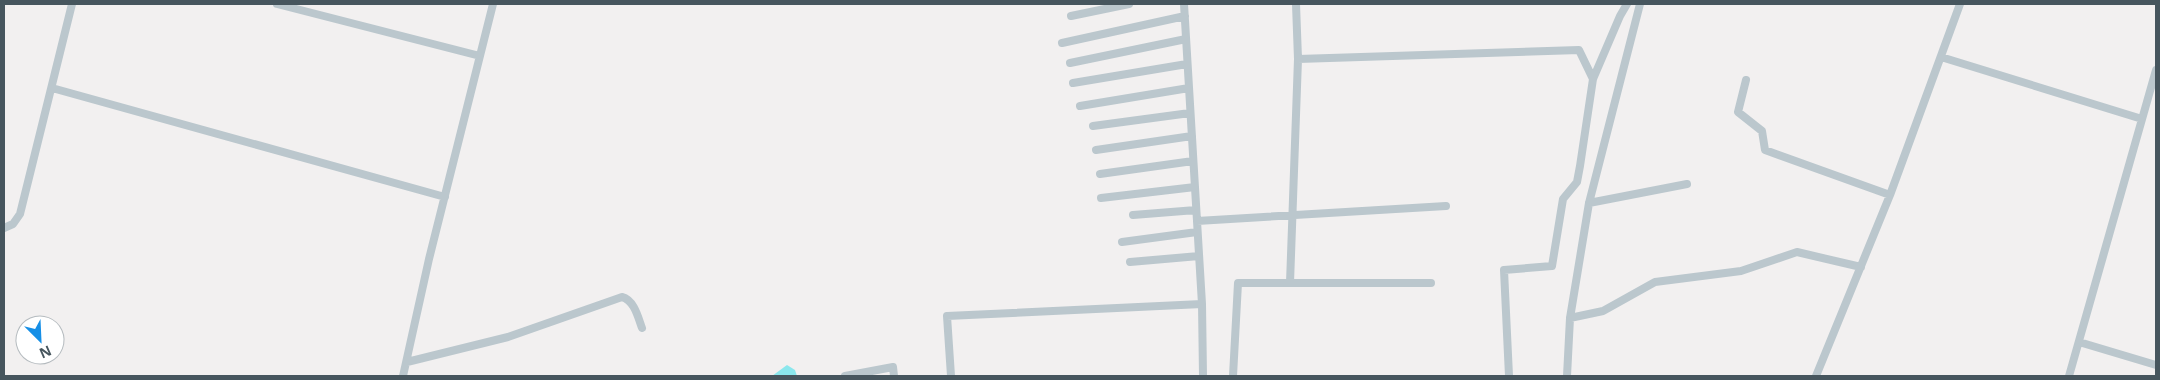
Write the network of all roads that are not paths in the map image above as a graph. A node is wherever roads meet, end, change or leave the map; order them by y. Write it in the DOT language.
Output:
graph roads {
  1 [pos="72,4"];
  2 [pos="277,4"];
  3 [pos="493,4"];
  4 [pos="1129,4"];
  5 [pos="1184,4"];
  6 [pos="1296,4"];
  7 [pos="1627,4"];
  8 [pos="1640,4"];
  9 [pos="1960,4"];
  10 [pos="1071,16"];
  11 [pos="1184,16"];
  12 [pos="1186,39"];
  13 [pos="1062,43"];
  14 [pos="480,56"];
  15 [pos="1941,57"];
  16 [pos="1298,59"];
  17 [pos="1070,63"];
  18 [pos="1187,64"];
  19 [pos="2156,70"];
  20 [pos="1593,79"];
  21 [pos="1746,80"];
  22 [pos="1073,83"];
  23 [pos="52,88"];
  24 [pos="1189,88"];
  25 [pos="1080,106"];
  26 [pos="1190,113"];
  27 [pos="2142,120"];
  28 [pos="1093,126"];
  29 [pos="1192,136"];
  30 [pos="1096,150"];
  31 [pos="1193,162"];
  32 [pos="1100,174"];
  33 [pos="1686,184"];
  34 [pos="1195,186"];
  35 [pos="1890,194"];
  36 [pos="444,197"];
  37 [pos="1101,198"];
  38 [pos="1589,204"];
  39 [pos="1446,206"];
  40 [pos="1196,210"];
  41 [pos="1133,215"];
  42 [pos="1293,216"];
  43 [pos="1196,221"];
  44 [pos="4,228"];
  45 [pos="1197,232"];
  46 [pos="1122,242"];
  47 [pos="1199,256"];
  48 [pos="1130,262"];
  49 [pos="1861,267"];
  50 [pos="1290,283"];
  51 [pos="1431,283"];
  52 [pos="1202,304"];
  53 [pos="1570,318"];
  54 [pos="642,328"];
  55 [pos="2079,342"];
  56 [pos="407,362"];
  57 [pos="2156,365"];
  58 [pos="403,376"];
  59 [pos="845,376"];
  60 [pos="894,376"];
  61 [pos="951,376"];
  62 [pos="1203,376"];
  63 [pos="1233,376"];
  64 [pos="1509,376"];
  65 [pos="1566,376"];
  66 [pos="1816,376"];
  67 [pos="2069,376"];
  1 -- 23 [label="street"];
  2 -- 14 [label="street"];
  3 -- 14 [label="street"];
  4 -- 10 [label="street"];
  5 -- 11 [label="street"];
  6 -- 16 [label="street"];
  7 -- 20 [label="street"];
  8 -- 38 [label="street"];
  9 -- 15 [label="street"];
  11 -- 12 [label="street"];
  11 -- 13 [label="street"];
  12 -- 17 [label="street"];
  12 -- 18 [label="street"];
  14 -- 36 [label="street"];
  15 -- 27 [label="street"];
  15 -- 35 [label="street"];
  16 -- 20 [label="street"];
  16 -- 42 [label="street"];
  18 -- 22 [label="street"];
  18 -- 24 [label="street"];
  19 -- 27 [label="street"];
  20 -- 64 [label="street"];
  21 -- 35 [label="street"];
  23 -- 36 [label="street"];
  23 -- 44 [label="street"];
  24 -- 25 [label="street"];
  24 -- 26 [label="street"];
  26 -- 28 [label="street"];
  26 -- 29 [label="street"];
  27 -- 55 [label="street"];
  29 -- 30 [label="street"];
  29 -- 31 [label="street"];
  31 -- 32 [label="street"];
  31 -- 34 [label="street"];
  33 -- 38 [label="street"];
  34 -- 37 [label="street"];
  34 -- 40 [label="street"];
  35 -- 49 [label="street"];
  36 -- 56 [label="street"];
  38 -- 53 [label="street"];
  39 -- 42 [label="street"];
  40 -- 41 [label="street"];
  40 -- 43 [label="street"];
  42 -- 43 [label="street"];
  42 -- 50 [label="street"];
  43 -- 45 [label="street"];
  45 -- 46 [label="street"];
  45 -- 47 [label="street"];
  47 -- 48 [label="street"];
  47 -- 52 [label="street"];
  49 -- 53 [label="street"];
  49 -- 66 [label="street"];
  50 -- 51 [label="street"];
  50 -- 63 [label="street"];
  52 -- 61 [label="street"];
  52 -- 62 [label="street"];
  53 -- 65 [label="street"];
  54 -- 56 [label="street"];
  55 -- 57 [label="street"];
  55 -- 67 [label="street"];
  56 -- 58 [label="street"];
  59 -- 60 [label="street"];
}
